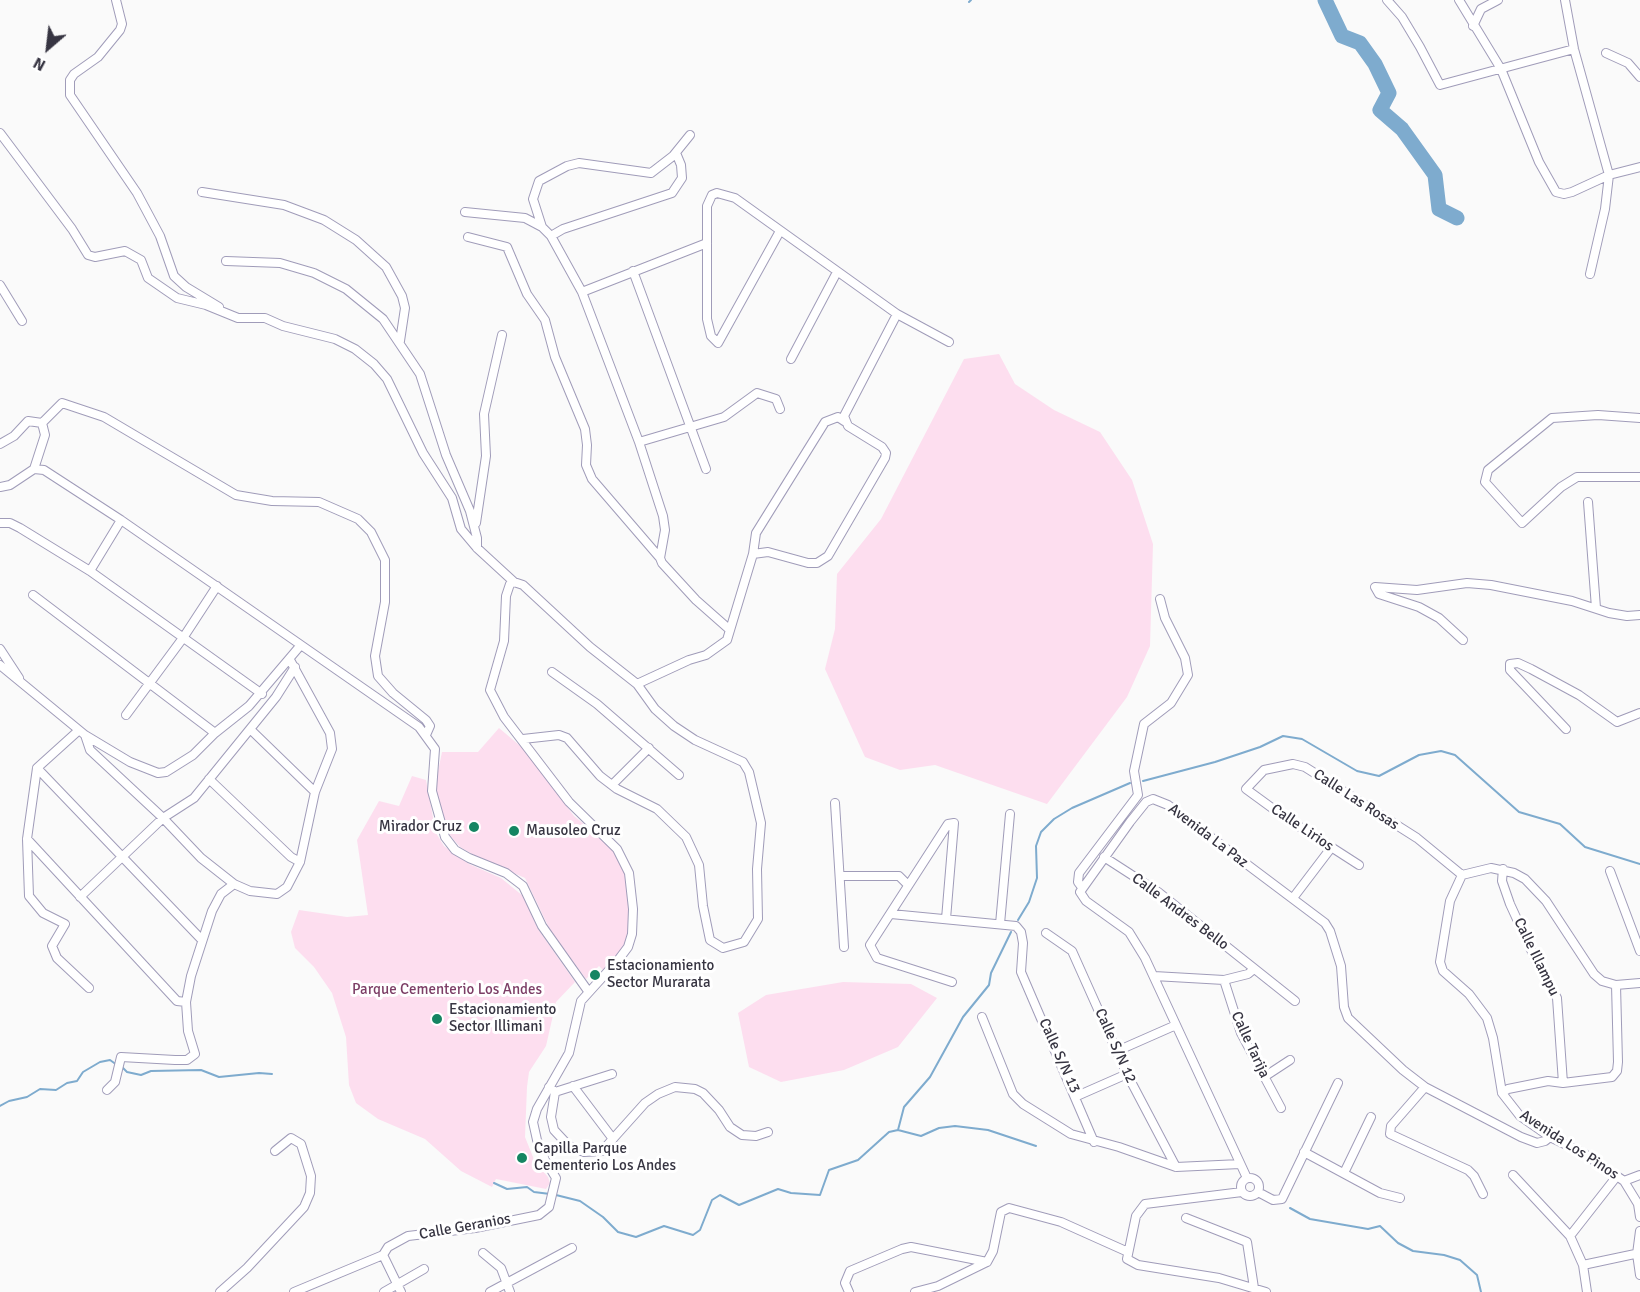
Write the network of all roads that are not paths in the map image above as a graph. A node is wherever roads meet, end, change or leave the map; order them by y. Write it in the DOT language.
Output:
graph roads {
  1 [pos="1387,0"];
  2 [pos="1459,0"];
  3 [pos="1498,0"];
  4 [pos="1565,0"];
  5 [pos="114,2"];
  6 [pos="1473,26"];
  7 [pos="1574,49"];
  8 [pos="1606,53"];
  9 [pos="1501,69"];
  10 [pos="1640,77"];
  11 [pos="0,133"];
  12 [pos="690,135"];
  13 [pos="676,153"];
  14 [pos="1640,167"];
  15 [pos="1609,175"];
  16 [pos="202,192"];
  17 [pos="465,212"];
  18 [pos="542,227"];
  19 [pos="780,231"];
  20 [pos="551,236"];
  21 [pos="468,237"];
  22 [pos="707,243"];
  23 [pos="226,261"];
  24 [pos="633,271"];
  25 [pos="837,272"];
  26 [pos="1590,274"];
  27 [pos="0,285"];
  28 [pos="582,292"];
  29 [pos="227,314"];
  30 [pos="897,314"];
  31 [pos="22,321"];
  32 [pos="502,335"];
  33 [pos="400,341"];
  34 [pos="950,342"];
  35 [pos="790,358"];
  36 [pos="780,409"];
  37 [pos="1640,418"];
  38 [pos="844,420"];
  39 [pos="42,423"];
  40 [pos="691,426"];
  41 [pos="639,442"];
  42 [pos="0,444"];
  43 [pos="34,469"];
  44 [pos="706,469"];
  45 [pos="1640,477"];
  46 [pos="0,487"];
  47 [pos="1588,501"];
  48 [pos="121,520"];
  49 [pos="0,523"];
  50 [pos="475,528"];
  51 [pos="477,548"];
  52 [pos="753,554"];
  53 [pos="660,558"];
  54 [pos="90,571"];
  55 [pos="514,582"];
  56 [pos="217,586"];
  57 [pos="33,595"];
  58 [pos="1160,599"];
  59 [pos="1596,608"];
  60 [pos="1640,615"];
  61 [pos="730,630"];
  62 [pos="183,638"];
  63 [pos="1463,640"];
  64 [pos="300,645"];
  65 [pos="0,649"];
  66 [pos="292,664"];
  67 [pos="0,665"];
  68 [pos="552,672"];
  69 [pos="151,683"];
  70 [pos="637,684"];
  71 [pos="25,687"];
  72 [pos="262,694"];
  73 [pos="1640,713"];
  74 [pos="126,715"];
  75 [pos="250,729"];
  76 [pos="1566,729"];
  77 [pos="81,733"];
  78 [pos="215,733"];
  79 [pos="426,735"];
  80 [pos="523,739"];
  81 [pos="649,748"];
  82 [pos="37,768"];
  83 [pos="680,775"];
  84 [pos="209,779"];
  85 [pos="612,785"];
  86 [pos="1246,789"];
  87 [pos="315,792"];
  88 [pos="835,803"];
  89 [pos="1010,814"];
  90 [pos="163,818"];
  91 [pos="27,838"];
  92 [pos="1331,848"];
  93 [pos="121,857"];
  94 [pos="1104,857"];
  95 [pos="300,862"];
  96 [pos="1359,865"];
  97 [pos="1503,869"];
  98 [pos="1610,871"];
  99 [pos="1462,874"];
  100 [pos="841,876"];
  101 [pos="234,884"];
  102 [pos="908,885"];
  103 [pos="1081,886"];
  104 [pos="80,897"];
  105 [pos="1293,898"];
  106 [pos="891,914"];
  107 [pos="946,919"];
  108 [pos="1000,924"];
  109 [pos="1046,933"];
  110 [pos="202,940"];
  111 [pos="844,947"];
  112 [pos="1640,951"];
  113 [pos="1254,969"];
  114 [pos="1154,976"];
  115 [pos="1224,980"];
  116 [pos="952,982"];
  117 [pos="1640,983"];
  118 [pos="1616,985"];
  119 [pos="89,988"];
  120 [pos="588,991"];
  121 [pos="1295,1001"];
  122 [pos="186,1002"];
  123 [pos="982,1017"];
  124 [pos="1176,1025"];
  125 [pos="1117,1051"];
  126 [pos="1290,1060"];
  127 [pos="612,1074"];
  128 [pos="1127,1074"];
  129 [pos="1264,1077"];
  130 [pos="1338,1083"];
  131 [pos="1563,1083"];
  132 [pos="573,1086"];
  133 [pos="1425,1087"];
  134 [pos="107,1090"];
  135 [pos="552,1090"];
  136 [pos="1502,1093"];
  137 [pos="1077,1096"];
  138 [pos="1281,1108"];
  139 [pos="1371,1117"];
  140 [pos="768,1132"];
  141 [pos="1550,1137"];
  142 [pos="613,1139"];
  143 [pos="1094,1142"];
  144 [pos="275,1151"];
  145 [pos="1304,1152"];
  146 [pos="1240,1164"];
  147 [pos="1176,1167"];
  148 [pos="1344,1173"];
  149 [pos="1513,1175"];
  150 [pos="1640,1175"];
  151 [pos="1247,1178"];
  152 [pos="1621,1178"];
  153 [pos="1242,1192"];
  154 [pos="1258,1192"];
  155 [pos="1482,1194"];
  156 [pos="1400,1198"];
  157 [pos="1640,1217"];
  158 [pos="1186,1218"];
  159 [pos="1640,1231"];
  160 [pos="1570,1236"];
  161 [pos="572,1248"];
  162 [pos="1128,1252"];
  163 [pos="483,1253"];
  164 [pos="1639,1253"];
  165 [pos="382,1255"];
  166 [pos="987,1262"];
  167 [pos="1583,1265"];
  168 [pos="424,1269"];
  169 [pos="1640,1275"];
  170 [pos="505,1283"];
  171 [pos="399,1288"];
  172 [pos="1240,1288"];
  173 [pos="1254,1288"];
  174 [pos="220,1292"];
  175 [pos="294,1292"];
  176 [pos="384,1292"];
  177 [pos="490,1292"];
  178 [pos="510,1292"];
  179 [pos="849,1292"];
  180 [pos="915,1292"];
  181 [pos="1266,1292"];
  182 [pos="1587,1292"];
  1 -- 9 [label="street"];
  2 -- 6 [label="street"];
  3 -- 6 [label="street"];
  4 -- 7 [label="street"];
  5 -- 29 [label="street"];
  6 -- 9 [label="street"];
  7 -- 9 [label="street"];
  7 -- 15 [label="street"];
  8 -- 10 [label="street"];
  9 -- 15 [label="street"];
  11 -- 29 [label="street"];
  12 -- 13 [label="street"];
  13 -- 18 [label="street"];
  13 -- 20 [label="street"];
  14 -- 15 [label="street"];
  15 -- 26 [label="street"];
  16 -- 33 [label="street"];
  17 -- 18 [label="street"];
  18 -- 20 [label="street"];
  19 -- 22 [label="street"];
  19 -- 22 [label="street"];
  19 -- 25 [label="street"];
  20 -- 28 [label="street"];
  21 -- 53 [label="street"];
  22 -- 24 [label="street"];
  23 -- 33 [label="street"];
  24 -- 28 [label="street"];
  24 -- 40 [label="street"];
  25 -- 30 [label="street"];
  25 -- 35 [label="street"];
  27 -- 31 [label="street"];
  28 -- 41 [label="street"];
  29 -- 51 [label="street"];
  30 -- 34 [label="street"];
  30 -- 38 [label="street"];
  32 -- 50 [label="street"];
  33 -- 50 [label="street"];
  36 -- 40 [label="street"];
  37 -- 45 [label="street"];
  38 -- 52 [label="street"];
  38 -- 52 [label="street"];
  39 -- 42 [label="street"];
  39 -- 43 [label="street"];
  39 -- 79 [label="street"];
  40 -- 41 [label="street"];
  40 -- 44 [label="street"];
  41 -- 53 [label="street"];
  43 -- 46 [label="street"];
  43 -- 48 [label="street"];
  47 -- 59 [label="street"];
  48 -- 54 [label="street"];
  48 -- 56 [label="street"];
  49 -- 54 [label="street"];
  50 -- 51 [label="street"];
  51 -- 55 [label="street"];
  52 -- 61 [label="street"];
  53 -- 61 [label="street"];
  54 -- 62 [label="street"];
  55 -- 70 [label="street"];
  55 -- 80 [label="street"];
  56 -- 62 [label="street"];
  56 -- 64 [label="street"];
  57 -- 69 [label="street"];
  58 -- 103 [label="street"];
  59 -- 60 [label="street"];
  59 -- 63 [label="street"];
  61 -- 70 [label="street"];
  62 -- 69 [label="street"];
  62 -- 72 [label="street"];
  64 -- 66 [label="street"];
  64 -- 79 [label="street"];
  65 -- 71 [label="street"];
  66 -- 72 [label="street"];
  66 -- 75 [label="street"];
  66 -- 87 [label="street"];
  67 -- 71 [label="street"];
  68 -- 81 [label="street"];
  69 -- 74 [label="street"];
  69 -- 78 [label="street"];
  70 -- 85 [label="street"];
  71 -- 77 [label="street"];
  72 -- 78 [label="street"];
  73 -- 76 [label="street"];
  75 -- 84 [label="street"];
  75 -- 87 [label="street"];
  77 -- 78 [label="street"];
  77 -- 82 [label="street"];
  77 -- 90 [label="street"];
  79 -- 120 [label="street"];
  80 -- 85 [label="street"];
  80 -- 120 [label="street"];
  81 -- 83 [label="street"];
  81 -- 85 [label="street"];
  82 -- 91 [label="street"];
  82 -- 93 [label="street"];
  84 -- 90 [label="street"];
  84 -- 95 [label="street"];
  86 -- 92 [label="street, Calle Lirios"];
  86 -- 99 [label="street, Calle Las Rosas"];
  87 -- 95 [label="street"];
  88 -- 100 [label="street"];
  89 -- 108 [label="street"];
  90 -- 93 [label="street"];
  90 -- 101 [label="street"];
  91 -- 104 [label="street"];
  91 -- 119 [label="street"];
  92 -- 96 [label="street, Calle Lirios"];
  92 -- 105 [label="street"];
  93 -- 104 [label="street"];
  93 -- 110 [label="street"];
  94 -- 103 [label="street, Avenida La Paz"];
  94 -- 105 [label="street, Avenida La Paz"];
  94 -- 113 [label="street, Calle Andres Bello"];
  95 -- 101 [label="street"];
  97 -- 99 [label="street"];
  97 -- 118 [label="street"];
  97 -- 131 [label="street, Calle Illampu"];
  98 -- 112 [label="street"];
  99 -- 136 [label="street, Avenida Los Pinos"];
  100 -- 102 [label="street"];
  100 -- 111 [label="street"];
  101 -- 110 [label="street"];
  102 -- 106 [label="street"];
  102 -- 107 [label="street"];
  103 -- 114 [label="street"];
  104 -- 122 [label="street"];
  105 -- 133 [label="street, Avenida La Paz"];
  106 -- 107 [label="street"];
  106 -- 116 [label="street"];
  107 -- 108 [label="street"];
  108 -- 137 [label="street, Calle S/N 13"];
  109 -- 125 [label="street, Calle S/N 12"];
  110 -- 122 [label="street"];
  113 -- 115 [label="street"];
  113 -- 121 [label="street, Calle Andres Bello"];
  114 -- 115 [label="street"];
  114 -- 124 [label="street"];
  115 -- 129 [label="street, Calle Tarija"];
  117 -- 118 [label="street"];
  118 -- 131 [label="street"];
  120 -- 135 [label="street"];
  122 -- 134 [label="street"];
  123 -- 143 [label="street"];
  124 -- 125 [label="street"];
  124 -- 146 [label="street"];
  125 -- 128 [label="street, Calle S/N 12"];
  126 -- 129 [label="street"];
  127 -- 132 [label="street"];
  128 -- 137 [label="street"];
  128 -- 147 [label="street, Calle S/N 12"];
  129 -- 138 [label="street, Calle Tarija"];
  130 -- 145 [label="street"];
  131 -- 136 [label="street"];
  132 -- 135 [label="street"];
  132 -- 142 [label="street"];
  133 -- 141 [label="street, Avenida La Paz"];
  133 -- 155 [label="street"];
  135 -- 142 [label="street"];
  135 -- 165 [label="street, Calle Geranios"];
  136 -- 141 [label="street, Avenida Los Pinos"];
  137 -- 143 [label="street, Calle S/N 13"];
  139 -- 148 [label="street"];
  140 -- 142 [label="street"];
  141 -- 152 [label="street, Avenida Los Pinos"];
  143 -- 147 [label="street"];
  144 -- 174 [label="street"];
  145 -- 148 [label="street"];
  145 -- 154 [label="street"];
  146 -- 147 [label="street"];
  146 -- 151 [label="street"];
  148 -- 156 [label="street"];
  149 -- 160 [label="street"];
  150 -- 152 [label="street"];
  151 -- 153 [label="street"];
  151 -- 154 [label="street"];
  152 -- 157 [label="street, Avenida Los Pinos"];
  152 -- 160 [label="street"];
  153 -- 154 [label="street"];
  153 -- 162 [label="street"];
  158 -- 173 [label="street"];
  159 -- 164 [label="street"];
  160 -- 167 [label="street"];
  161 -- 170 [label="street"];
  162 -- 166 [label="street"];
  162 -- 172 [label="street"];
  163 -- 170 [label="street"];
  164 -- 167 [label="street"];
  164 -- 169 [label="street"];
  165 -- 171 [label="street"];
  165 -- 175 [label="street, Calle Geranios"];
  166 -- 179 [label="street"];
  166 -- 180 [label="street"];
  167 -- 182 [label="street"];
  168 -- 171 [label="street"];
  170 -- 177 [label="street"];
  170 -- 178 [label="street"];
  171 -- 176 [label="street"];
  172 -- 173 [label="street"];
  173 -- 181 [label="street"];
}
